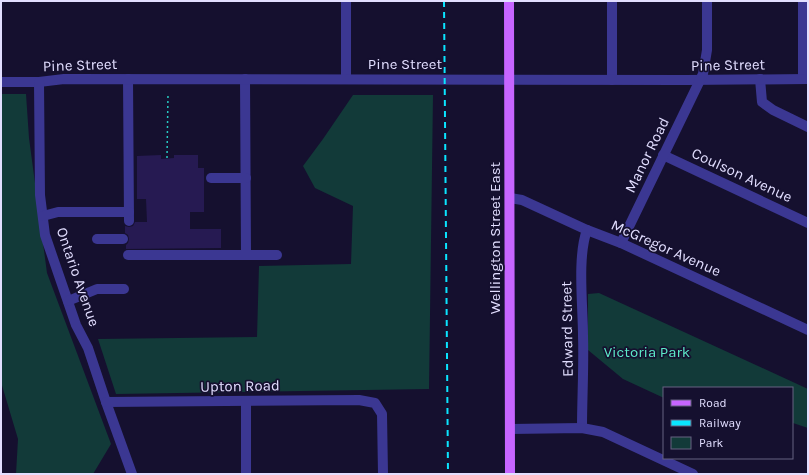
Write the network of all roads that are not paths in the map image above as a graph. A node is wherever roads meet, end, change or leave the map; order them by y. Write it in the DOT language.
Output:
graph roads {
  1 [pos="346,1"];
  2 [pos="509,1"];
  3 [pos="612,1"];
  4 [pos="707,1"];
  5 [pos="803,1"];
  6 [pos="128,79"];
  7 [pos="245,79"];
  8 [pos="346,79"];
  9 [pos="760,79"];
  10 [pos="806,79"];
  11 [pos="509,80"];
  12 [pos="612,80"];
  13 [pos="700,80"];
  14 [pos="1,82"];
  15 [pos="39,82"];
  16 [pos="808,127"];
  17 [pos="663,154"];
  18 [pos="211,178"];
  19 [pos="246,178"];
  20 [pos="510,198"];
  21 [pos="43,216"];
  22 [pos="808,223"];
  23 [pos="587,230"];
  24 [pos="97,239"];
  25 [pos="123,239"];
  26 [pos="621,243"];
  27 [pos="128,255"];
  28 [pos="246,255"];
  29 [pos="278,255"];
  30 [pos="124,289"];
  31 [pos="68,301"];
  32 [pos="808,330"];
  33 [pos="106,402"];
  34 [pos="246,402"];
  35 [pos="582,428"];
  36 [pos="510,429"];
  37 [pos="132,474"];
  38 [pos="246,474"];
  39 [pos="384,474"];
  40 [pos="510,474"];
  41 [pos="693,474"];
  1 -- 8 [label="street"];
  2 -- 11 [label="main road, Wellington Street East"];
  3 -- 12 [label="street"];
  4 -- 13 [label="street, Manor Road"];
  5 -- 10 [label="street"];
  6 -- 7 [label="street, Pine Street"];
  6 -- 15 [label="street, Pine Street"];
  6 -- 21 [label="street"];
  7 -- 8 [label="street, Pine Street"];
  7 -- 19 [label="street"];
  8 -- 11 [label="street, Pine Street"];
  9 -- 10 [label="street, Pine Street"];
  9 -- 13 [label="street, Pine Street"];
  9 -- 16 [label="street"];
  11 -- 12 [label="street, Pine Street"];
  11 -- 20 [label="main road, Wellington Street East"];
  12 -- 13 [label="street, Pine Street"];
  13 -- 17 [label="street, Manor Road"];
  14 -- 15 [label="street, Pine Street"];
  15 -- 21 [label="street, Ontario Avenue"];
  17 -- 22 [label="street, Coulson Avenue"];
  17 -- 26 [label="street, Manor Road"];
  18 -- 19 [label="street"];
  19 -- 28 [label="street"];
  20 -- 23 [label="street, McGregor Avenue"];
  20 -- 36 [label="main road, Wellington Street East"];
  21 -- 31 [label="street, Ontario Avenue"];
  23 -- 26 [label="street, McGregor Avenue"];
  23 -- 35 [label="street, Edward Street"];
  24 -- 25 [label="street"];
  26 -- 32 [label="street, McGregor Avenue"];
  27 -- 28 [label="street"];
  28 -- 29 [label="street"];
  30 -- 31 [label="street"];
  31 -- 33 [label="street, Ontario Avenue"];
  33 -- 34 [label="street, Upton Road"];
  33 -- 37 [label="street, Ontario Avenue"];
  34 -- 38 [label="street"];
  34 -- 39 [label="street, Upton Road"];
  35 -- 36 [label="street"];
  35 -- 41 [label="street"];
  36 -- 40 [label="main road, Wellington Street East"];
}
